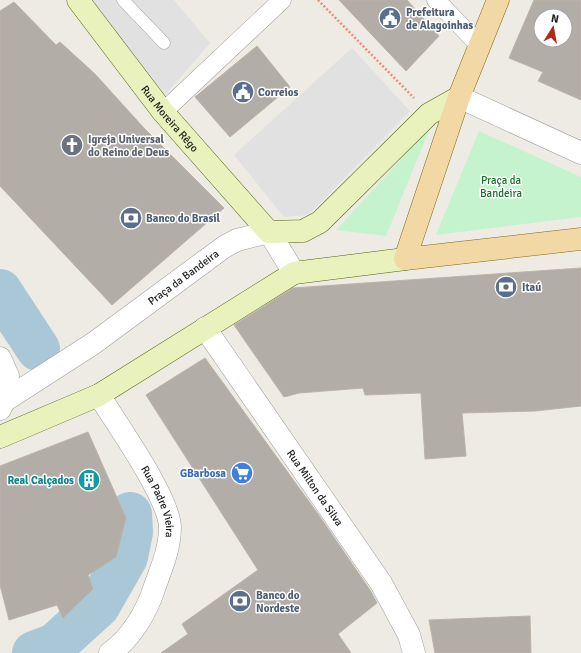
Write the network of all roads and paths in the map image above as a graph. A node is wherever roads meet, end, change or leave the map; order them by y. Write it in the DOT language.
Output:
graph roads {
  1 [pos="78,0"];
  2 [pos="123,0"];
  3 [pos="282,0"];
  4 [pos="318,0"];
  5 [pos="436,0"];
  6 [pos="498,0"];
  7 [pos="164,43"];
  8 [pos="479,45"];
  9 [pos="459,97"];
  10 [pos="163,112"];
  11 [pos="429,114"];
  12 [pos="581,153"];
  13 [pos="269,232"];
  14 [pos="581,239"];
  15 [pos="405,259"];
  16 [pos="294,273"];
  17 [pos="205,328"];
  18 [pos="0,358"];
  19 [pos="99,395"];
  20 [pos="2,405"];
  21 [pos="0,438"];
  22 [pos="110,653"];
  23 [pos="414,653"];
  1 -- 10 [label="main road, Rua Moreira Rêgo"];
  2 -- 7 [label="lane"];
  3 -- 10 [label="street"];
  4 -- 11 [label="path"];
  5 -- 8 [label="street"];
  6 -- 8 [label="main road"];
  8 -- 9 [label="main road"];
  9 -- 11 [label="main road, Praça da Bandeira"];
  9 -- 12 [label="street"];
  9 -- 15 [label="main road"];
  10 -- 13 [label="main road, Rua Moreira Rêgo"];
  11 -- 13 [label="main road, Praça da Bandeira"];
  13 -- 16 [label="street"];
  13 -- 20 [label="street, Praça da Bandeira"];
  14 -- 15 [label="main road"];
  15 -- 16 [label="main road"];
  16 -- 17 [label="main road"];
  17 -- 19 [label="main road"];
  17 -- 23 [label="street, Rua Milton da Silva"];
  18 -- 20 [label="street"];
  19 -- 21 [label="main road"];
  19 -- 22 [label="street, Rua Padre Vieira"];
}
